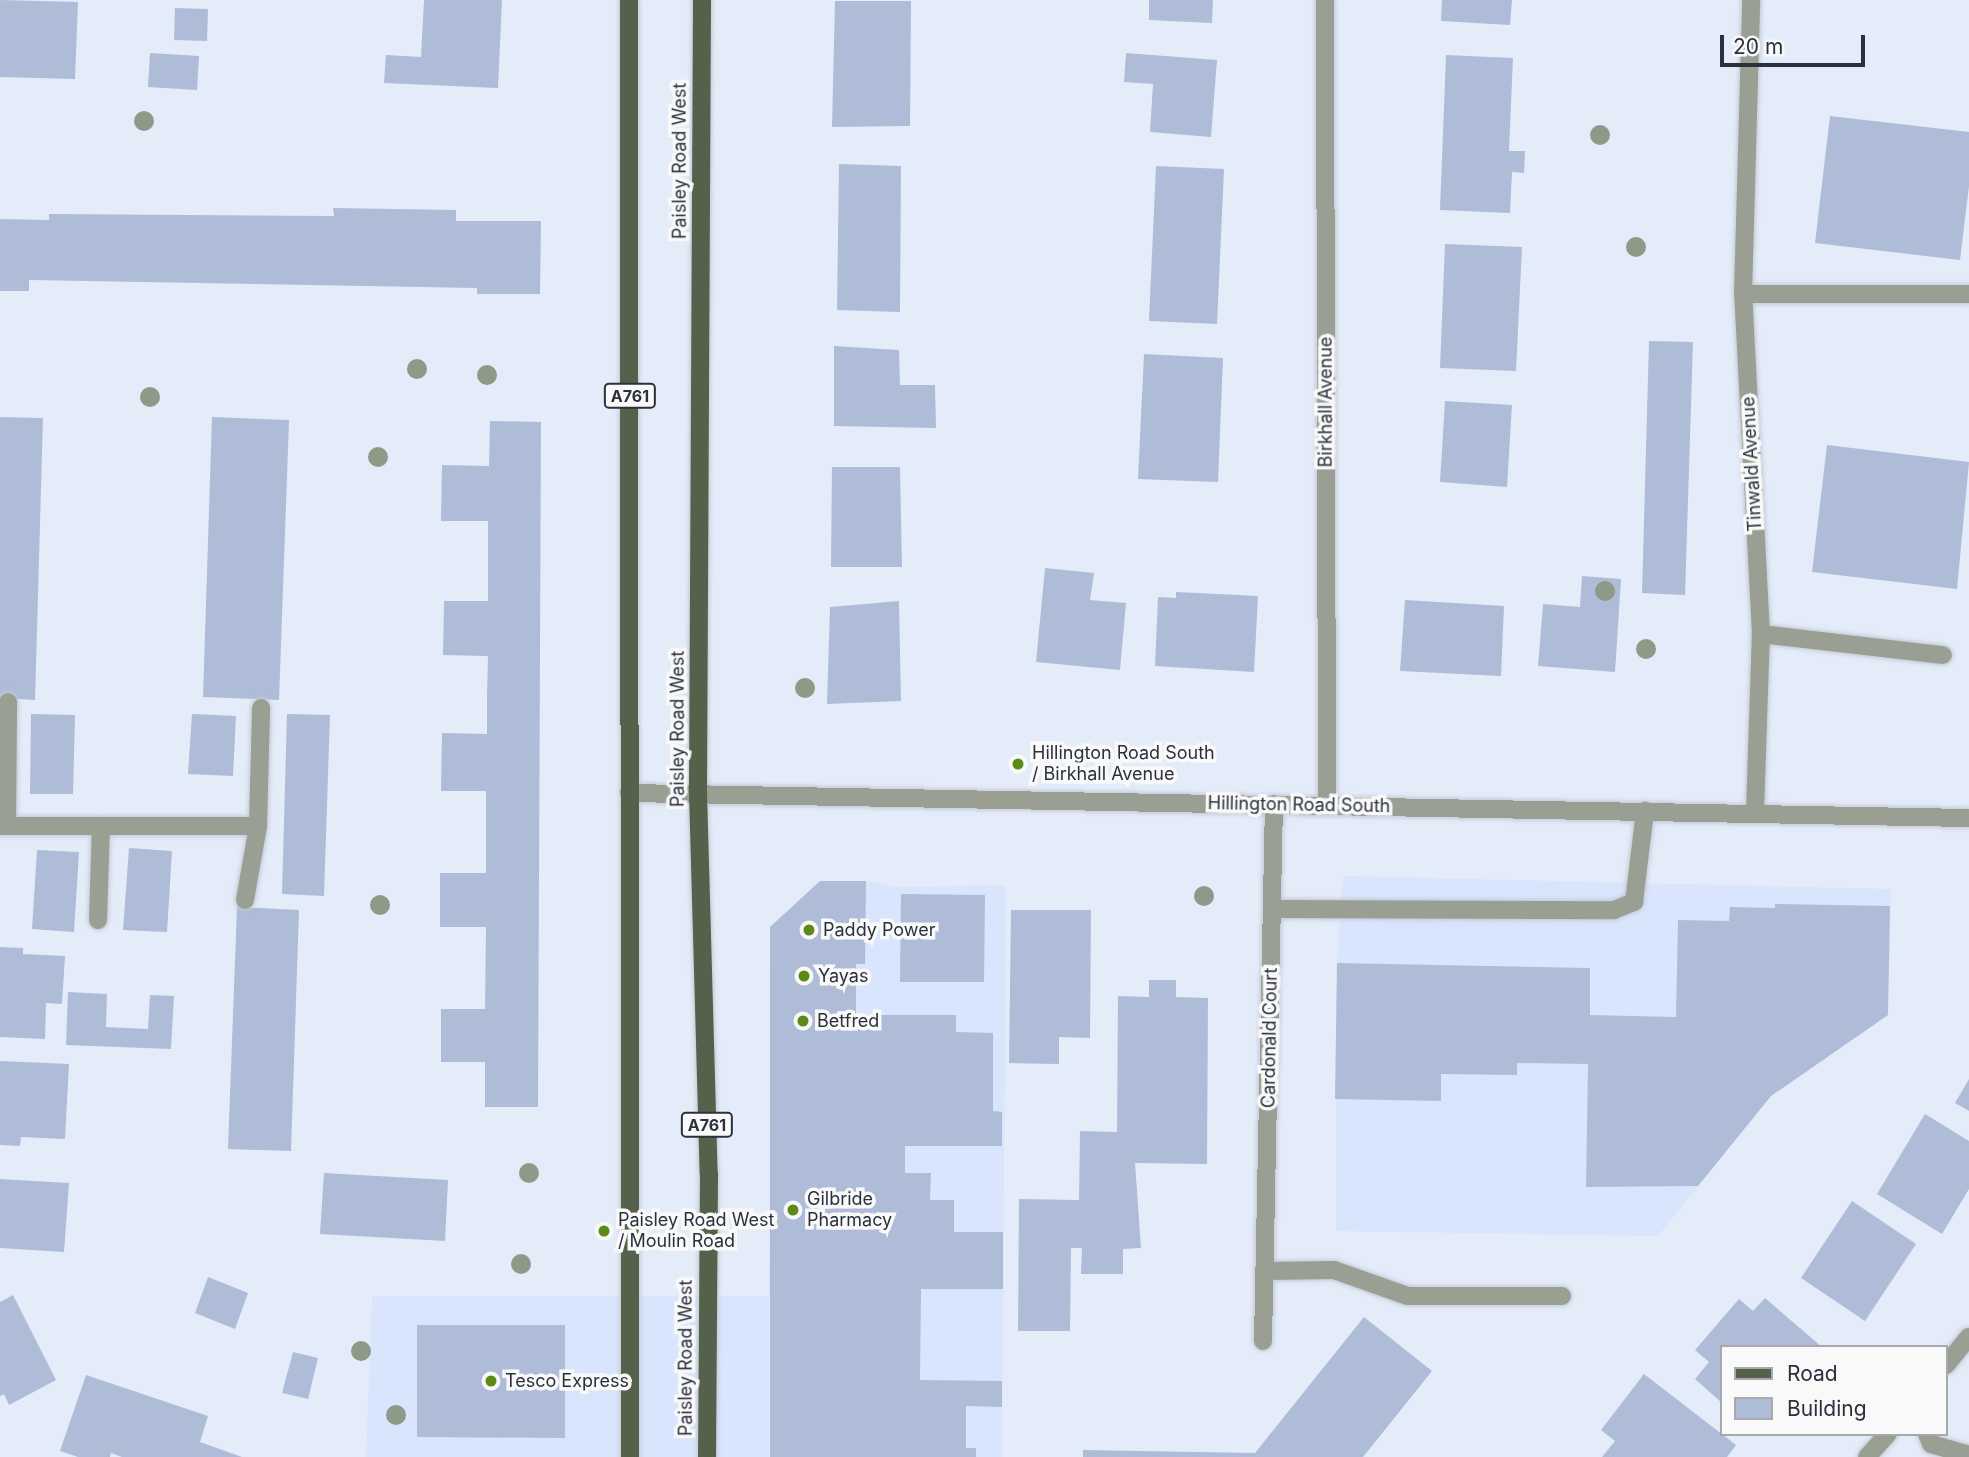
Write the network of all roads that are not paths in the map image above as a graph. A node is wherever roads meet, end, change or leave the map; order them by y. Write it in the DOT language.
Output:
graph roads {
  1 [pos="629,0"];
  2 [pos="702,0"];
  3 [pos="1325,0"];
  4 [pos="1751,0"];
  5 [pos="1743,294"];
  6 [pos="1969,294"];
  7 [pos="1761,634"];
  8 [pos="1943,655"];
  9 [pos="8,702"];
  10 [pos="261,708"];
  11 [pos="698,792"];
  12 [pos="629,793"];
  13 [pos="1274,804"];
  14 [pos="1327,805"];
  15 [pos="1645,811"];
  16 [pos="1755,812"];
  17 [pos="1969,818"];
  18 [pos="4,826"];
  19 [pos="101,826"];
  20 [pos="258,826"];
  21 [pos="244,900"];
  22 [pos="1272,909"];
  23 [pos="98,920"];
  24 [pos="1266,1271"];
  25 [pos="1563,1296"];
  26 [pos="1969,1337"];
  27 [pos="1263,1341"];
  28 [pos="1948,1363"];
  29 [pos="1886,1436"];
  30 [pos="1928,1436"];
  31 [pos="1969,1455"];
  32 [pos="630,1457"];
  33 [pos="706,1457"];
  34 [pos="1867,1457"];
  1 -- 12 [label="main road, A761"];
  2 -- 11 [label="main road, Paisley Road West / A761"];
  3 -- 14 [label="street, Birkhall Avenue"];
  4 -- 5 [label="street, Tinwald Avenue"];
  5 -- 6 [label="street"];
  5 -- 7 [label="street, Tinwald Avenue"];
  7 -- 8 [label="street"];
  7 -- 16 [label="street, Tinwald Avenue"];
  9 -- 18 [label="street"];
  10 -- 20 [label="street"];
  11 -- 12 [label="street, Hillington Road South"];
  11 -- 13 [label="street, Hillington Road South"];
  11 -- 33 [label="main road, Paisley Road West / A761"];
  12 -- 32 [label="main road, A761"];
  13 -- 14 [label="street, Hillington Road South"];
  13 -- 22 [label="street, Cardonald Court"];
  14 -- 15 [label="street, Hillington Road South"];
  15 -- 16 [label="street, Hillington Road South"];
  15 -- 22 [label="street"];
  16 -- 17 [label="street, Hillington Road South"];
  18 -- 19 [label="street"];
  19 -- 20 [label="street"];
  19 -- 23 [label="street"];
  20 -- 21 [label="street"];
  22 -- 24 [label="street, Cardonald Court"];
  24 -- 25 [label="street"];
  24 -- 27 [label="street, Cardonald Court"];
  26 -- 28 [label="street"];
  29 -- 34 [label="street"];
  30 -- 31 [label="street"];
}
